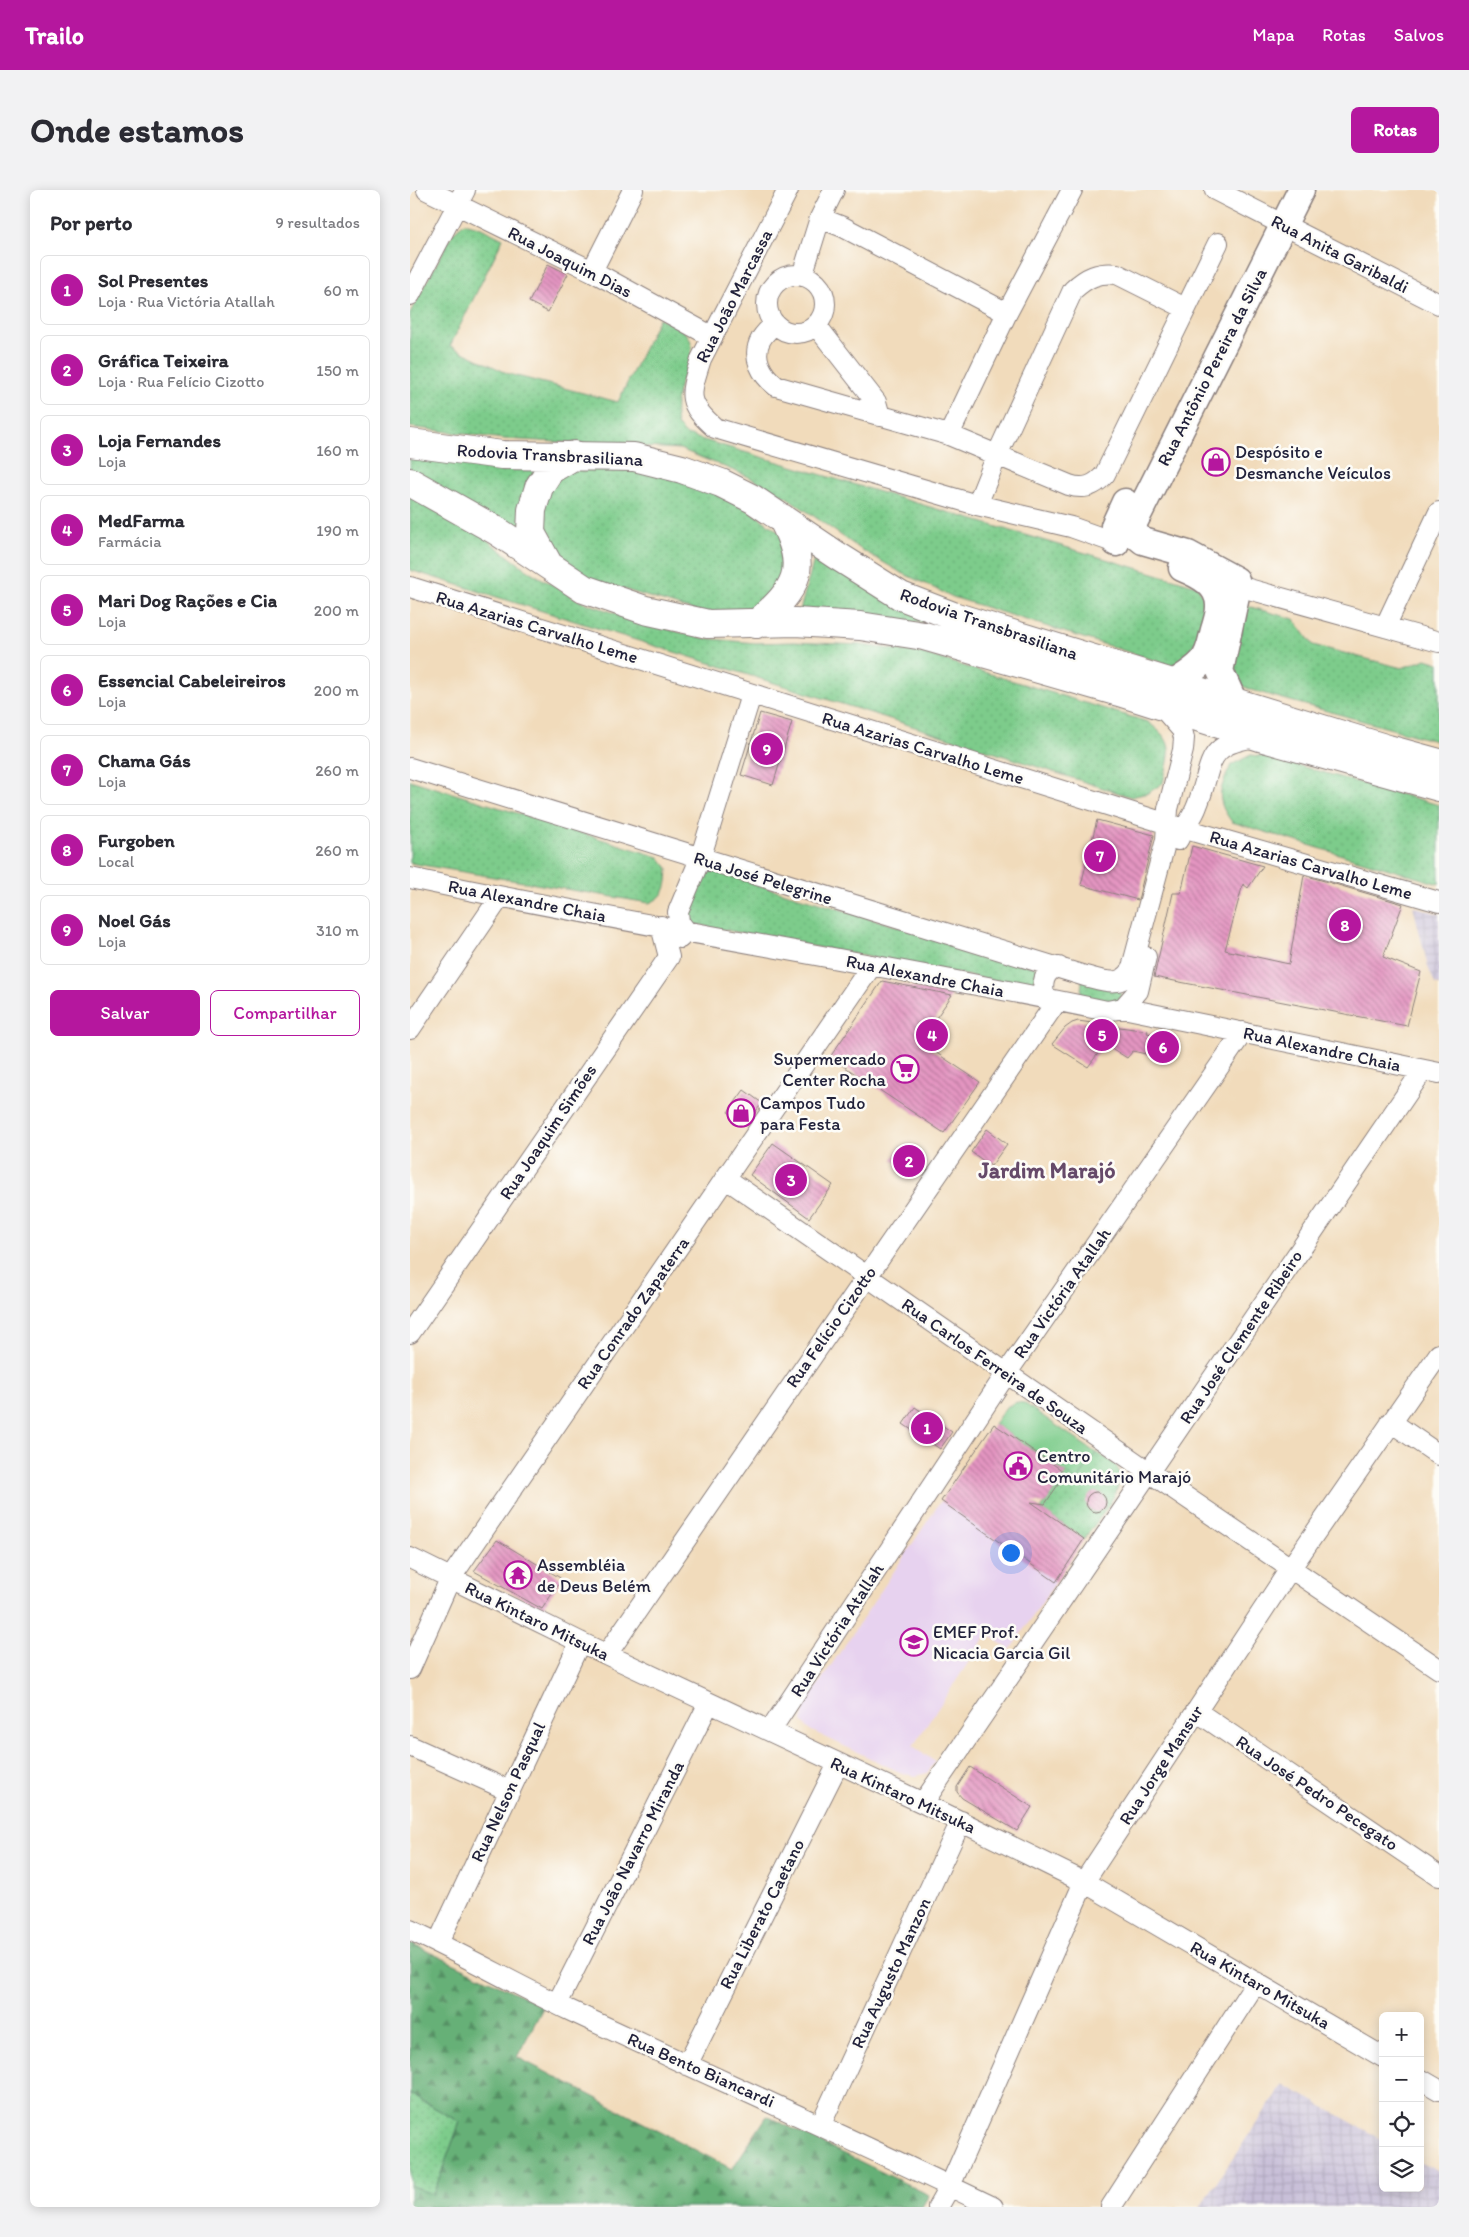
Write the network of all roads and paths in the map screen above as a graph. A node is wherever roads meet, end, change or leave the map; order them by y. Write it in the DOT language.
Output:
graph roads {
  1 [pos="428,190"];
  2 [pos="633,190"];
  3 [pos="788,190"];
  4 [pos="834,190"];
  5 [pos="1072,190"];
  6 [pos="1215,190"];
  7 [pos="1281,190"];
  8 [pos="1301,190"];
  9 [pos="461,198"];
  10 [pos="820,218"];
  11 [pos="1275,221"];
  12 [pos="1218,243"];
  13 [pos="592,271"];
  14 [pos="802,276"];
  15 [pos="410,295"];
  16 [pos="1439,304"];
  17 [pos="1185,308"];
  18 [pos="1007,313"];
  19 [pos="774,324"];
  20 [pos="816,325"];
  21 [pos="712,336"];
  22 [pos="880,416"];
  23 [pos="949,435"];
  24 [pos="410,443"];
  25 [pos="576,455"];
  26 [pos="997,455"];
  27 [pos="410,482"];
  28 [pos="977,505"];
  29 [pos="1439,512"];
  30 [pos="782,518"];
  31 [pos="1130,537"];
  32 [pos="547,562"];
  33 [pos="1238,586"];
  34 [pos="410,587"];
  35 [pos="756,624"];
  36 [pos="1385,627"];
  37 [pos="1439,642"];
  38 [pos="748,694"];
  39 [pos="1167,694"];
  40 [pos="1234,702"];
  41 [pos="1260,736"];
  42 [pos="1439,763"];
  43 [pos="410,768"];
  44 [pos="1439,787"];
  45 [pos="1175,826"];
  46 [pos="696,857"];
  47 [pos="410,878"];
  48 [pos="500,897"];
  49 [pos="1439,902"];
  50 [pos="661,926"];
  51 [pos="686,931"];
  52 [pos="668,956"];
  53 [pos="872,965"];
  54 [pos="1066,970"];
  55 [pos="1056,1001"];
  56 [pos="1123,1008"];
  57 [pos="410,1029"];
  58 [pos="1243,1032"];
  59 [pos="1431,1072"];
  60 [pos="725,1178"];
  61 [pos="866,1276"];
  62 [pos="410,1333"];
  63 [pos="1439,1354"];
  64 [pos="1006,1374"];
  65 [pos="1391,1422"];
  66 [pos="1439,1455"];
  67 [pos="1149,1472"];
  68 [pos="410,1558"];
  69 [pos="1290,1569"];
  70 [pos="450,1579"];
  71 [pos="580,1642"];
  72 [pos="607,1654"];
  73 [pos="410,1669"];
  74 [pos="1439,1670"];
  75 [pos="709,1702"];
  76 [pos="1196,1711"];
  77 [pos="770,1731"];
  78 [pos="410,1746"];
  79 [pos="838,1764"];
  80 [pos="508,1790"];
  81 [pos="923,1803"];
  82 [pos="961,1821"];
  83 [pos="1439,1876"];
  84 [pos="1084,1882"];
  85 [pos="410,1930"];
  86 [pos="438,1943"];
  87 [pos="1256,1982"];
  88 [pos="557,2004"];
  89 [pos="1379,2055"];
  90 [pos="687,2065"];
  91 [pos="1424,2081"];
  92 [pos="1439,2090"];
  93 [pos="821,2124"];
  94 [pos="950,2186"];
  95 [pos="938,2207"];
  96 [pos="994,2207"];
  97 [pos="1111,2207"];
  1 -- 9 [label="street, Rua Joaquim Dias"];
  2 -- 13 [label="street"];
  3 -- 21 [label="street, Rua João Marcassa"];
  4 -- 10 [label="street"];
  5 -- 18 [label="street"];
  6 -- 11 [label="street, Rua Anita Garibaldi"];
  7 -- 11 [label="main road, Rua Antônio Pereira da Silva"];
  8 -- 11 [label="main road, Rua Antônio Pereira da Silva"];
  9 -- 13 [label="street, Rua Joaquim Dias"];
  9 -- 15 [label="street"];
  10 -- 14 [label="street"];
  10 -- 18 [label="street"];
  11 -- 16 [label="street, Rua Anita Garibaldi"];
  11 -- 31 [label="main road, Rua Antônio Pereira da Silva"];
  12 -- 17 [label="street"];
  13 -- 21 [label="street, Rua Joaquim Dias"];
  14 -- 19 [label="street"];
  14 -- 20 [label="street"];
  17 -- 26 [label="street"];
  17 -- 26 [label="street"];
  18 -- 23 [label="street"];
  19 -- 20 [label="street"];
  19 -- 22 [label="street"];
  20 -- 22 [label="street"];
  21 -- 28 [label="street, Rua João Marcassa"];
  22 -- 23 [label="street"];
  23 -- 26 [label="street"];
  24 -- 25 [label="highway, Rodovia Transbrasiliana"];
  25 -- 30 [label="highway, Rodovia Transbrasiliana"];
  25 -- 32 [label="highway"];
  26 -- 28 [label="street"];
  27 -- 32 [label="highway, Rodovia Transbrasiliana"];
  28 -- 31 [label="street"];
  29 -- 36 [label="street"];
  30 -- 35 [label="highway"];
  30 -- 39 [label="highway, Rodovia Transbrasiliana"];
  31 -- 33 [label="main road"];
  31 -- 39 [label="main road"];
  32 -- 35 [label="highway, Rodovia Transbrasiliana"];
  33 -- 36 [label="street"];
  33 -- 40 [label="main road"];
  34 -- 38 [label="street, Rua Azarias Carvalho Leme"];
  35 -- 39 [label="highway, Rodovia Transbrasiliana"];
  36 -- 37 [label="street"];
  38 -- 45 [label="street, Rua Azarias Carvalho Leme"];
  38 -- 46 [label="street"];
  39 -- 40 [label="highway, Rodovia Transbrasiliana"];
  39 -- 41 [label="highway, Rodovia Transbrasiliana"];
  39 -- 45 [label="street"];
  40 -- 42 [label="highway, Rodovia Transbrasiliana"];
  41 -- 44 [label="highway, Rodovia Transbrasiliana"];
  41 -- 45 [label="street"];
  43 -- 46 [label="street, Rua José Pelegrine"];
  45 -- 49 [label="street, Rua Azarias Carvalho Leme"];
  45 -- 54 [label="street, Rua José Pelegrine"];
  45 -- 56 [label="street"];
  46 -- 50 [label="street"];
  46 -- 51 [label="street"];
  46 -- 54 [label="street, Rua José Pelegrine"];
  47 -- 48 [label="street, Rua Alexandre Chaia"];
  48 -- 50 [label="street, Rua Alexandre Chaia"];
  48 -- 57 [label="street"];
  50 -- 51 [label="street, Rua Alexandre Chaia"];
  50 -- 52 [label="street"];
  51 -- 52 [label="street, Rua Joaquim Simões"];
  51 -- 53 [label="street, Rua Alexandre Chaia"];
  52 -- 62 [label="street, Rua Joaquim Simões"];
  53 -- 55 [label="street, Rua Alexandre Chaia"];
  53 -- 60 [label="street, Rua Conrado Zapaterra"];
  54 -- 55 [label="street"];
  54 -- 55 [label="street"];
  55 -- 56 [label="street, Rua Alexandre Chaia"];
  55 -- 61 [label="street, Rua Felício Cizotto"];
  56 -- 58 [label="street, Rua Alexandre Chaia"];
  58 -- 59 [label="street, Rua Alexandre Chaia"];
  58 -- 64 [label="street, Rua Victória Atallah"];
  59 -- 67 [label="street, Rua José Clemente Ribeiro"];
  60 -- 61 [label="street, Rua Carlos Ferreira de Souza"];
  60 -- 70 [label="street, Rua Conrado Zapaterra"];
  61 -- 64 [label="street, Rua Carlos Ferreira de Souza"];
  61 -- 72 [label="street, Rua Felício Cizotto"];
  63 -- 65 [label="street, Rua Jorge Mansur"];
  64 -- 67 [label="street, Rua Carlos Ferreira de Souza"];
  64 -- 77 [label="street, Rua Victória Atallah"];
  65 -- 66 [label="street"];
  65 -- 69 [label="street, Rua Jorge Mansur"];
  67 -- 69 [label="street, Rua Carlos Ferreira de Souza"];
  67 -- 81 [label="street, Rua José Clemente Ribeiro"];
  68 -- 70 [label="street, Rua Kintaro Mitsuka"];
  69 -- 74 [label="street, Rua Carlos Ferreira de Souza"];
  69 -- 76 [label="street, Rua Jorge Mansur"];
  70 -- 71 [label="street, Rua Kintaro Mitsuka"];
  70 -- 73 [label="street, Rua Conrado Zapaterra"];
  71 -- 72 [label="street, Rua Kintaro Mitsuka"];
  71 -- 80 [label="street, Rua Nelson Pasqual"];
  72 -- 75 [label="street, Rua Kintaro Mitsuka"];
  75 -- 77 [label="street, Rua Kintaro Mitsuka"];
  75 -- 88 [label="street, Rua João Navarro Miranda"];
  76 -- 83 [label="street, Rua José Pedro Pecegato"];
  76 -- 84 [label="street, Rua Jorge Mansur"];
  77 -- 79 [label="street, Rua Kintaro Mitsuka"];
  78 -- 80 [label="street"];
  79 -- 81 [label="street, Rua Kintaro Mitsuka"];
  79 -- 90 [label="street, Rua Liberato Caetano"];
  80 -- 86 [label="street, Rua Nelson Pasqual"];
  81 -- 82 [label="street, Rua Kintaro Mitsuka"];
  82 -- 84 [label="street, Rua Kintaro Mitsuka"];
  82 -- 93 [label="street, Rua Augusto Manzon"];
  84 -- 87 [label="street, Rua Kintaro Mitsuka"];
  84 -- 94 [label="street, Rua Jorge Mansur"];
  85 -- 86 [label="street, Rua Bento Biancardi"];
  86 -- 88 [label="street, Rua Bento Biancardi"];
  87 -- 89 [label="street, Rua Kintaro Mitsuka"];
  87 -- 97 [label="street"];
  88 -- 90 [label="street, Rua Bento Biancardi"];
  90 -- 93 [label="street, Rua Bento Biancardi"];
  91 -- 92 [label="street"];
  93 -- 94 [label="street, Rua Bento Biancardi"];
  94 -- 95 [label="street, Rua Jorge Mansur"];
  94 -- 96 [label="street, Rua Bento Biancardi"];
}
